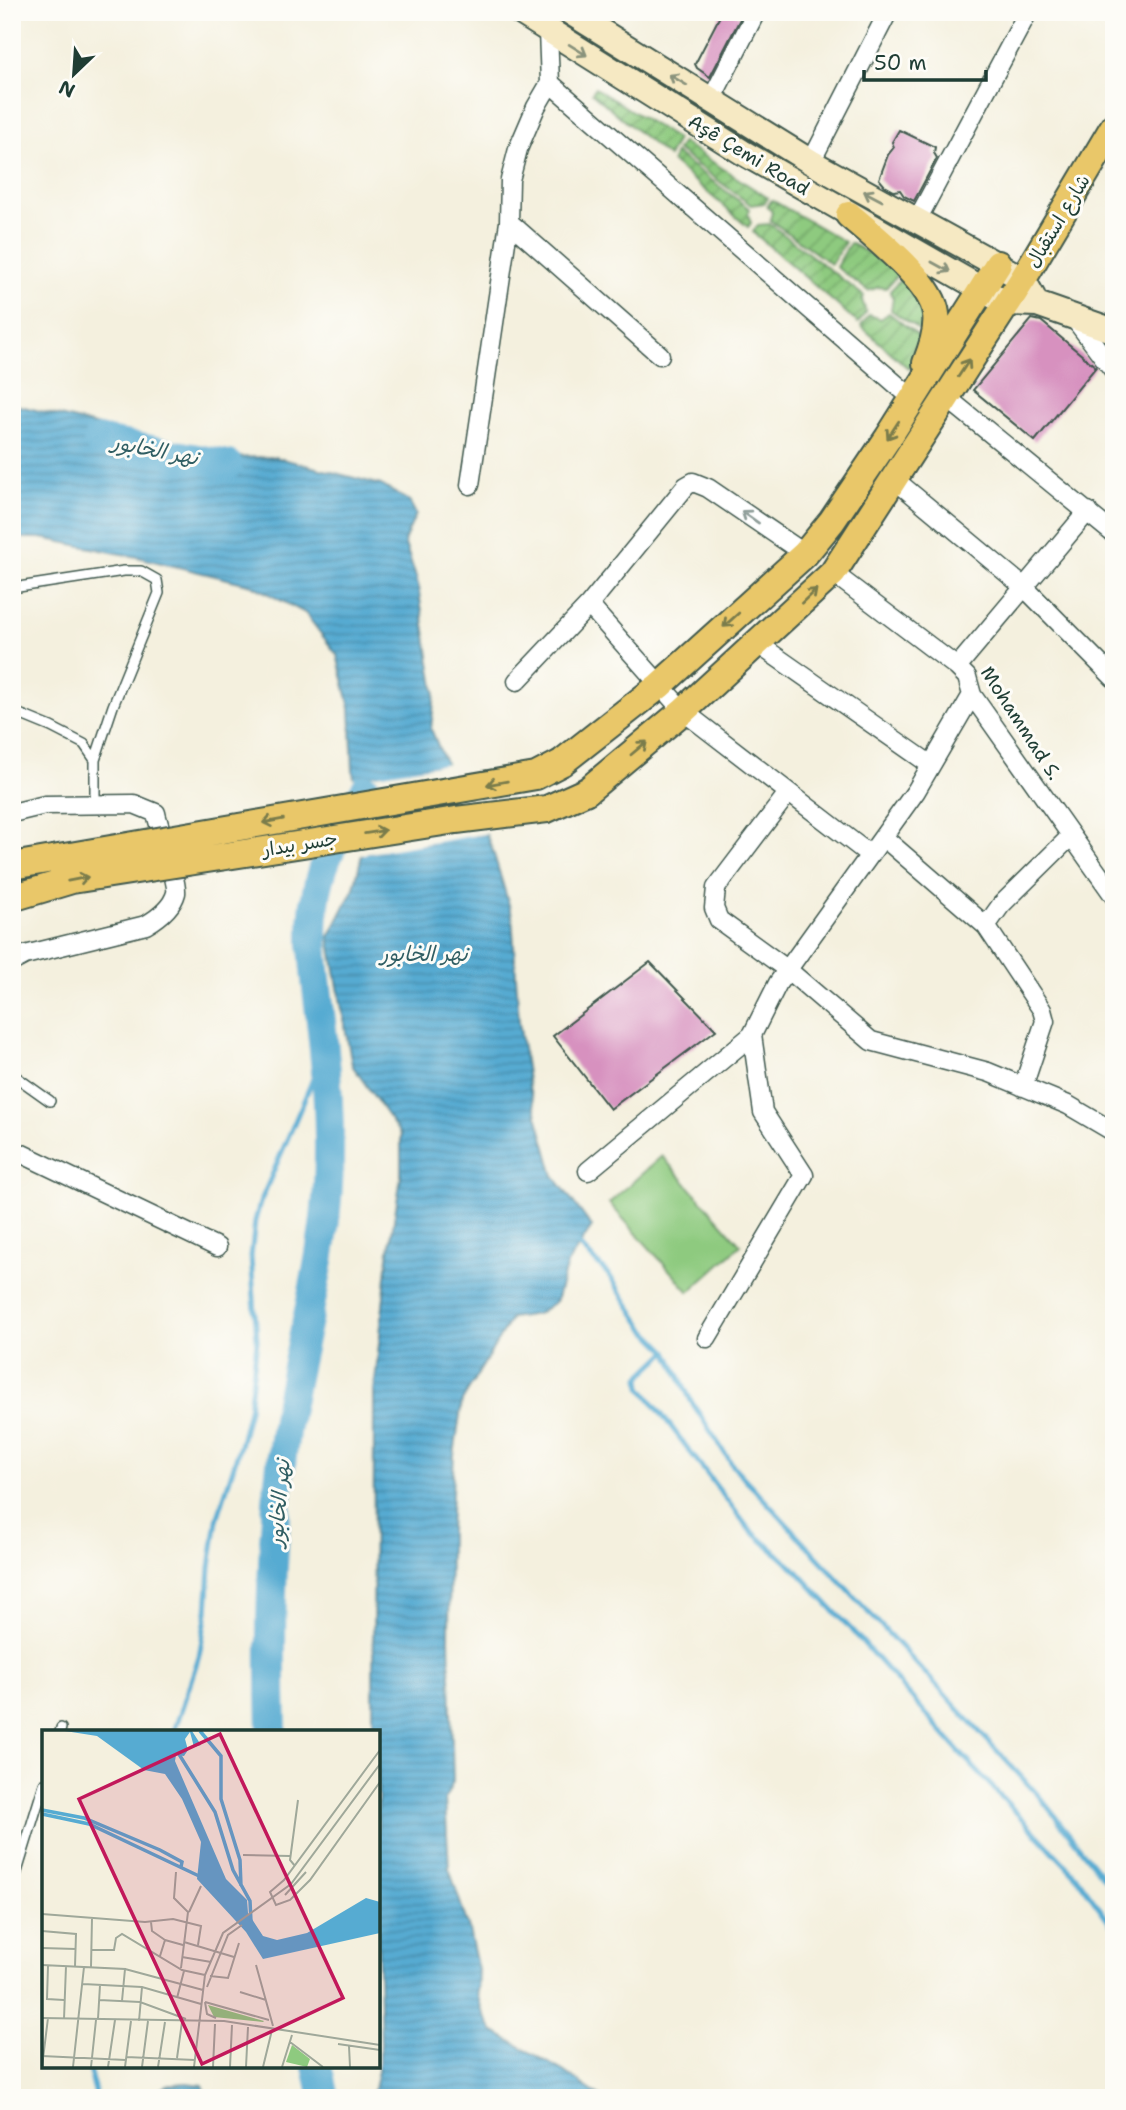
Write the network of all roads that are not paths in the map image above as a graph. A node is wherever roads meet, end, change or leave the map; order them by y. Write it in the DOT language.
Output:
graph roads {
  1 [pos="520,12"];
  2 [pos="570,12"];
  3 [pos="756,12"];
  4 [pos="888,12"];
  5 [pos="1028,12"];
  6 [pos="548,31"];
  7 [pos="550,83"];
  8 [pos="711,100"];
  9 [pos="1114,126"];
  10 [pos="811,162"];
  11 [pos="849,215"];
  12 [pos="918,220"];
  13 [pos="509,222"];
  14 [pos="998,264"];
  15 [pos="1023,279"];
  16 [pos="983,290"];
  17 [pos="1006,303"];
  18 [pos="1037,304"];
  19 [pos="1073,316"];
  20 [pos="1114,331"];
  21 [pos="660,355"];
  22 [pos="1114,371"];
  23 [pos="946,397"];
  24 [pos="913,399"];
  25 [pos="894,479"];
  26 [pos="470,485"];
  27 [pos="1088,511"];
  28 [pos="1114,534"];
  29 [pos="805,554"];
  30 [pos="833,573"];
  31 [pos="1025,587"];
  32 [pos="12,588"];
  33 [pos="589,605"];
  34 [pos="758,643"];
  35 [pos="957,667"];
  36 [pos="1114,678"];
  37 [pos="517,681"];
  38 [pos="659,686"];
  39 [pos="972,695"];
  40 [pos="12,711"];
  41 [pos="683,711"];
  42 [pos="95,760"];
  43 [pos="931,765"];
  44 [pos="788,793"];
  45 [pos="95,804"];
  46 [pos="12,813"];
  47 [pos="1071,836"];
  48 [pos="883,837"];
  49 [pos="870,855"];
  50 [pos="12,866"];
  51 [pos="1114,896"];
  52 [pos="12,898"];
  53 [pos="986,926"];
  54 [pos="12,962"];
  55 [pos="788,970"];
  56 [pos="752,1035"];
  57 [pos="12,1074"];
  58 [pos="1023,1087"];
  59 [pos="51,1101"];
  60 [pos="1114,1132"];
  61 [pos="12,1149"];
  62 [pos="587,1171"];
  63 [pos="217,1247"];
  64 [pos="707,1338"];
  65 [pos="42,1790"];
  66 [pos="12,1888"];
  1 -- 6 [label="main road, Aşê Çemi Road"];
  8 -- 2 [label="main road, Aşê Çemi Road, one-way"];
  3 -- 8 [label="street"];
  4 -- 10 [label="street"];
  5 -- 12 [label="street"];
  6 -- 7 [label="street"];
  6 -- 11 [label="main road, Aşê Çemi Road, one-way"];
  7 -- 13 [label="street"];
  7 -- 24 [label="street"];
  8 -- 10 [label="main road, Aşê Çemi Road"];
  9 -- 15 [label="main road, شارع استقبال"];
  12 -- 10 [label="main road, Aşê Çemi Road, one-way"];
  11 -- 16 [label="main road, Aşê Çemi Road, one-way"];
  11 -- 24 [label="main road"];
  12 -- 14 [label="main road, Aşê Çemi Road"];
  13 -- 21 [label="street"];
  13 -- 26 [label="street"];
  14 -- 15 [label="main road, Aşê Çemi Road"];
  14 -- 16 [label="main road"];
  15 -- 17 [label="main road, شارع استقبال"];
  15 -- 18 [label="main road"];
  16 -- 17 [label="main road, Aşê Çemi Road"];
  16 -- 24 [label="main road"];
  17 -- 18 [label="main road"];
  23 -- 17 [label="main road, شارع استقبال, one-way"];
  18 -- 19 [label="main road"];
  19 -- 20 [label="main road"];
  19 -- 22 [label="street"];
  23 -- 25 [label="main road, شارع استقبال"];
  23 -- 27 [label="street"];
  24 -- 29 [label="main road, جسر بيدار, one-way"];
  25 -- 30 [label="main road, شارع استقبال"];
  25 -- 31 [label="street"];
  27 -- 28 [label="street"];
  27 -- 31 [label="street"];
  29 -- 33 [label="street, one-way"];
  29 -- 38 [label="main road, جسر بيدار, one-way"];
  34 -- 30 [label="main road, جسر بيدار, one-way"];
  30 -- 35 [label="street, Mohammad S."];
  31 -- 35 [label="street"];
  31 -- 36 [label="street"];
  32 -- 42 [label="lane"];
  33 -- 37 [label="street"];
  33 -- 38 [label="street"];
  34 -- 41 [label="main road, جسر بيدار"];
  34 -- 43 [label="street"];
  35 -- 39 [label="street, Mohammad S."];
  38 -- 41 [label="street"];
  38 -- 50 [label="main road, جسر بيدار, one-way, bridge"];
  39 -- 43 [label="street"];
  39 -- 47 [label="street, Mohammad S."];
  40 -- 42 [label="lane"];
  41 -- 44 [label="street"];
  52 -- 41 [label="main road, جسر بيدار, one-way, bridge"];
  42 -- 45 [label="lane"];
  43 -- 48 [label="street"];
  44 -- 49 [label="street"];
  44 -- 55 [label="street"];
  45 -- 46 [label="street"];
  45 -- 54 [label="street"];
  47 -- 51 [label="street, Mohammad S."];
  47 -- 53 [label="street"];
  48 -- 49 [label="street"];
  48 -- 53 [label="street"];
  49 -- 55 [label="street"];
  53 -- 58 [label="street"];
  55 -- 56 [label="street"];
  55 -- 58 [label="street"];
  56 -- 62 [label="street"];
  56 -- 64 [label="street"];
  57 -- 59 [label="lane"];
  58 -- 60 [label="street"];
  61 -- 63 [label="street"];
  65 -- 66 [label="lane"];
}
